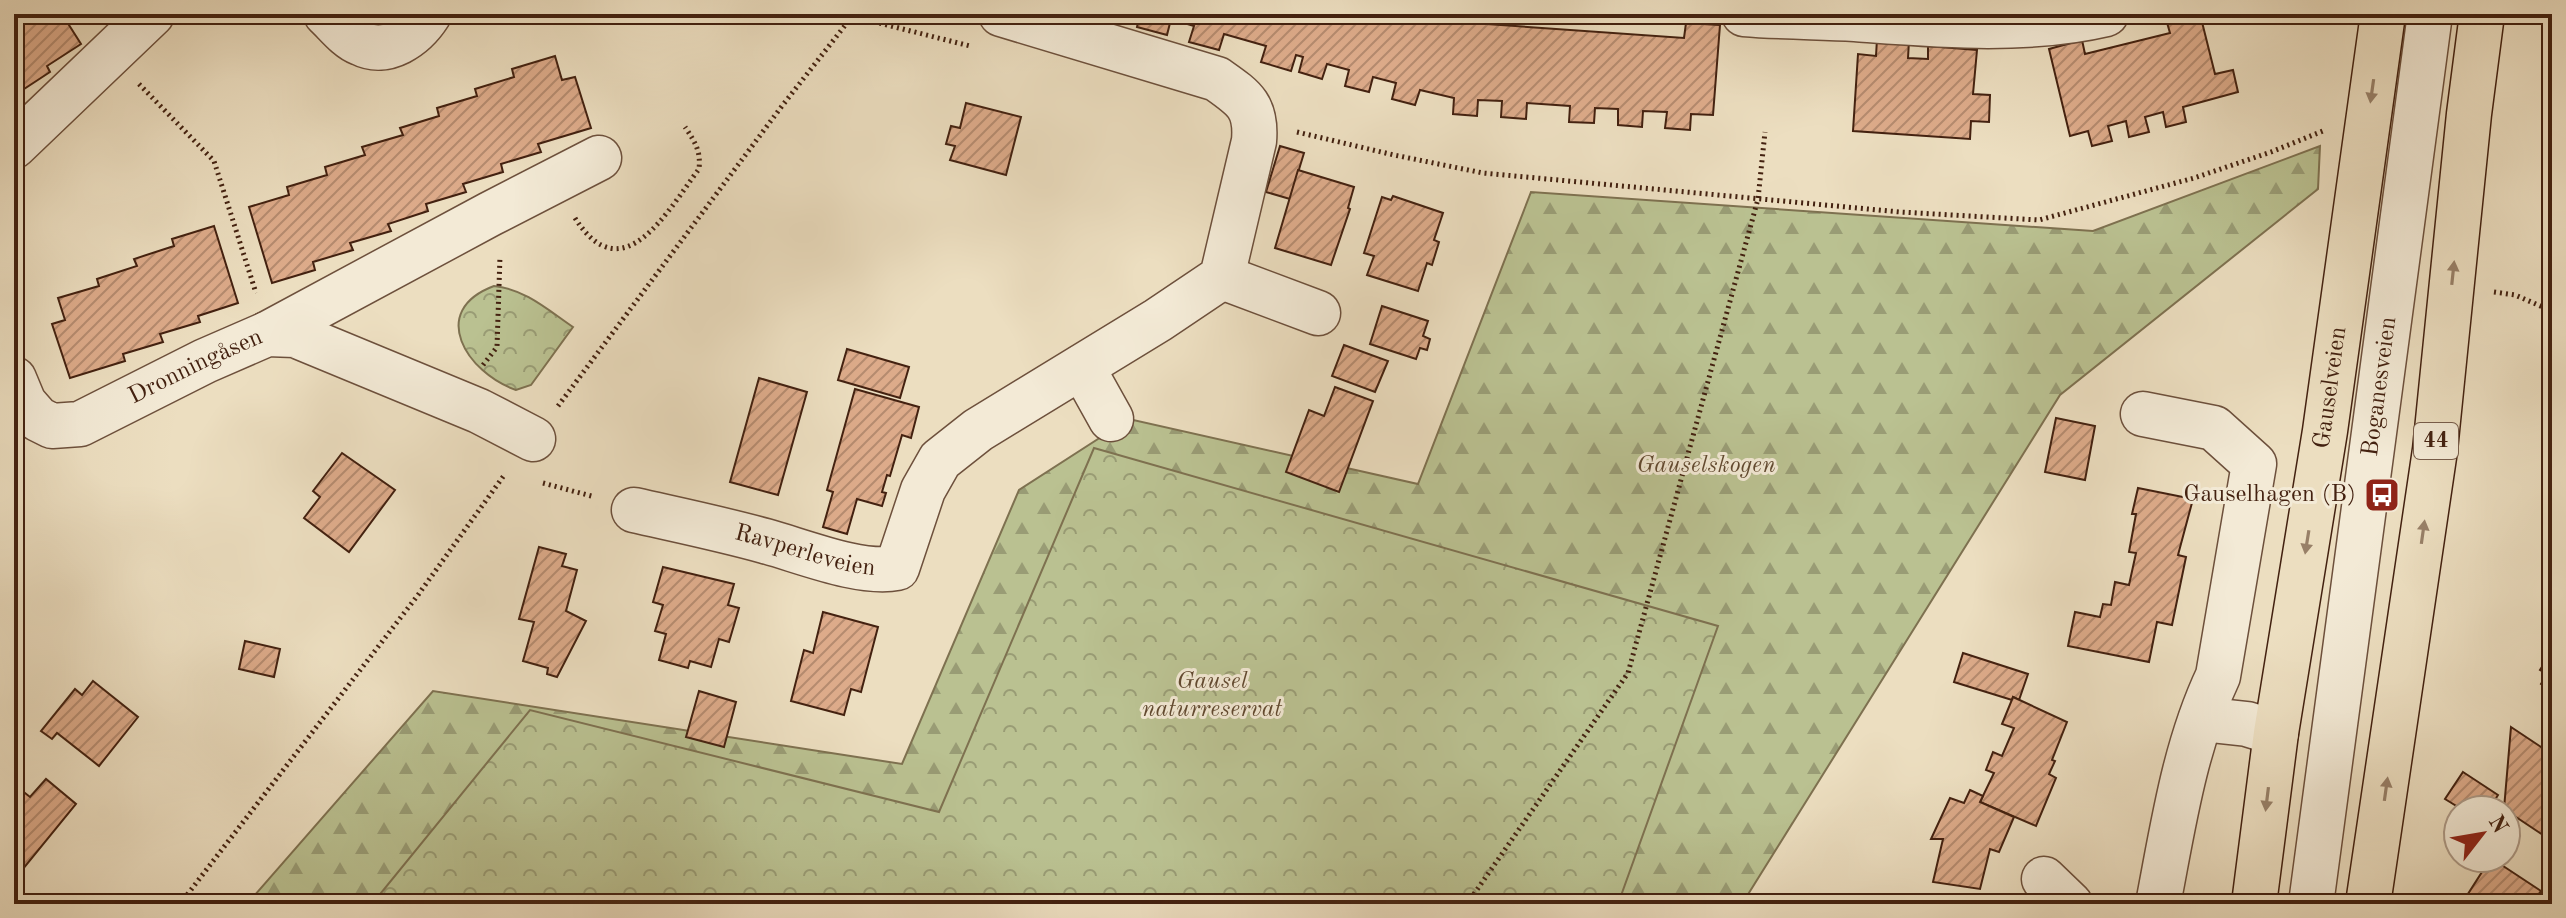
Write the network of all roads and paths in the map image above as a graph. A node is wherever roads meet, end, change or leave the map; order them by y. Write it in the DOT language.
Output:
graph roads {
  1 [pos="152,14"];
  2 [pos="326,14"];
  3 [pos="429,14"];
  4 [pos="864,14"];
  5 [pos="1744,14"];
  6 [pos="2106,14"];
  7 [pos="2383,14"];
  8 [pos="2430,14"];
  9 [pos="2482,14"];
  10 [pos="989,31"];
  11 [pos="111,54"];
  12 [pos="1255,119"];
  13 [pos="685,127"];
  14 [pos="2325,130"];
  15 [pos="1765,132"];
  16 [pos="14,146"];
  17 [pos="599,158"];
  18 [pos="553,183"];
  19 [pos="1758,199"];
  20 [pos="490,214"];
  21 [pos="1222,277"];
  22 [pos="2515,295"];
  23 [pos="2552,311"];
  24 [pos="1318,313"];
  25 [pos="267,334"];
  26 [pos="1082,367"];
  27 [pos="14,379"];
  28 [pos="457,402"];
  29 [pos="2143,414"];
  30 [pos="1111,419"];
  31 [pos="534,460"];
  32 [pos="634,510"];
  33 [pos="2201,719"];
  34 [pos="2276,733"];
  35 [pos="1467,904"];
  36 [pos="2158,904"];
  37 [pos="2254,904"];
  38 [pos="2311,904"];
  39 [pos="2368,904"];
  1 -- 11 [label="street"];
  2 -- 3 [label="street"];
  4 -- 10 [label="path"];
  5 -- 6 [label="street"];
  7 -- 34 [label="main road, Gauselveien, one-way"];
  8 -- 38 [label="street, Boganesveien"];
  39 -- 9 [label="main road, 44, one-way"];
  10 -- 12 [label="street"];
  11 -- 16 [label="street"];
  11 -- 25 [label="path"];
  12 -- 19 [label="path"];
  12 -- 21 [label="street"];
  13 -- 18 [label="path"];
  14 -- 19 [label="path"];
  15 -- 19 [label="path"];
  17 -- 18 [label="street"];
  18 -- 20 [label="street"];
  19 -- 35 [label="path"];
  20 -- 25 [label="street"];
  20 -- 28 [label="path"];
  21 -- 24 [label="street"];
  21 -- 26 [label="street, Ravperleveien"];
  22 -- 23 [label="path"];
  25 -- 27 [label="street, Dronningåsen"];
  25 -- 28 [label="street, Dronningåsen"];
  26 -- 30 [label="street"];
  26 -- 32 [label="street, Ravperleveien"];
  28 -- 31 [label="street, Dronningåsen"];
  29 -- 33 [label="street"];
  31 -- 32 [label="path"];
  33 -- 34 [label="street"];
  33 -- 36 [label="street"];
  34 -- 37 [label="main road, Gauselveien, one-way"];
}
